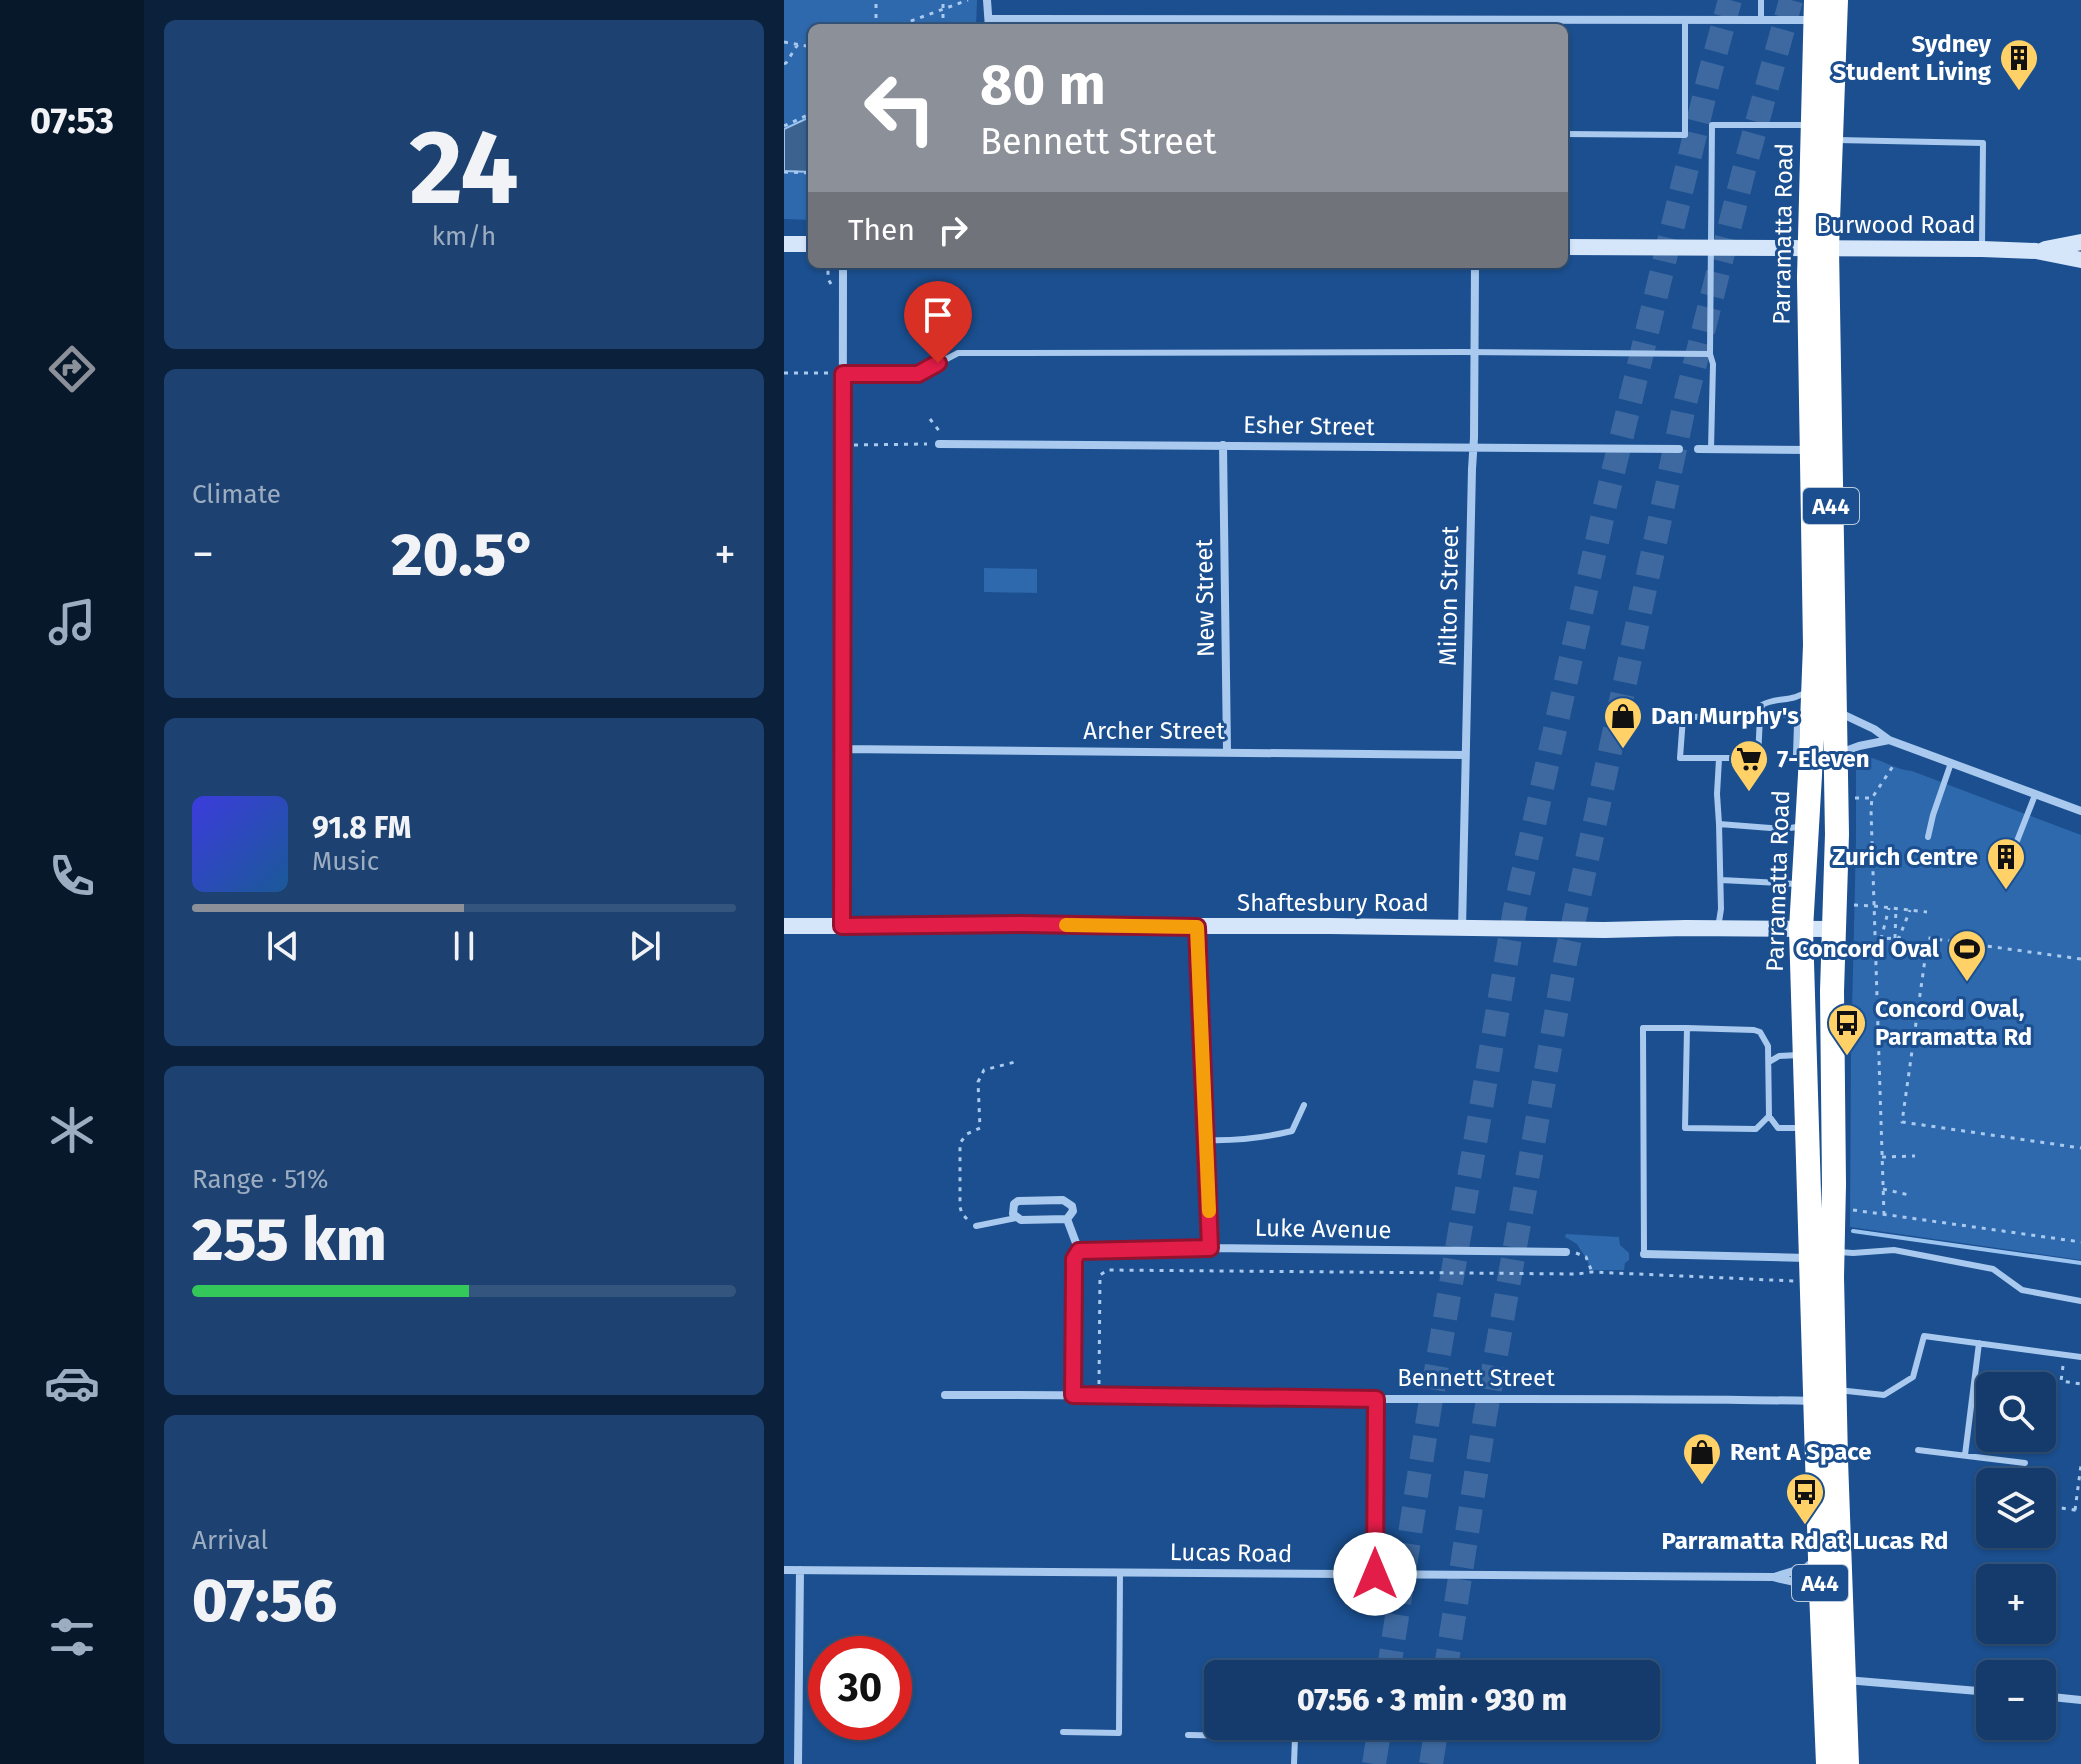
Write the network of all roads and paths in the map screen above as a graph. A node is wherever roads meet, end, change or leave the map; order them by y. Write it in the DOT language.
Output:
graph roads {
  1 [pos="876,0"];
  2 [pos="943,0"];
  3 [pos="968,0"];
  4 [pos="987,0"];
  5 [pos="1761,0"];
  6 [pos="1836,0"];
  7 [pos="943,10"];
  8 [pos="1816,10"];
  9 [pos="1685,20"];
  10 [pos="1761,21"];
  11 [pos="876,24"];
  12 [pos="903,24"];
  13 [pos="943,24"];
  14 [pos="989,24"];
  15 [pos="1121,24"];
  16 [pos="1469,24"];
  17 [pos="784,42"];
  18 [pos="798,44"];
  19 [pos="808,46"];
  20 [pos="784,64"];
  21 [pos="808,115"];
  22 [pos="784,126"];
  23 [pos="1822,132"];
  24 [pos="1568,134"];
  25 [pos="784,172"];
  26 [pos="808,173"];
  27 [pos="2081,242"];
  28 [pos="784,244"];
  29 [pos="808,244"];
  30 [pos="1568,247"];
  31 [pos="1818,248"];
  32 [pos="1711,249"];
  33 [pos="1982,249"];
  34 [pos="2036,251"];
  35 [pos="2081,260"];
  36 [pos="828,268"];
  37 [pos="843,268"];
  38 [pos="1475,268"];
  39 [pos="828,279"];
  40 [pos="1475,352"];
  41 [pos="1710,354"];
  42 [pos="784,373"];
  43 [pos="828,373"];
  44 [pos="843,374"];
  45 [pos="939,444"];
  46 [pos="843,445"];
  47 [pos="1223,445"];
  48 [pos="1473,448"];
  49 [pos="1679,449"];
  50 [pos="1698,449"];
  51 [pos="1711,449"];
  52 [pos="1812,450"];
  53 [pos="1813,685"];
  54 [pos="1835,711"];
  55 [pos="1760,716"];
  56 [pos="1889,740"];
  57 [pos="842,749"];
  58 [pos="1227,751"];
  59 [pos="1465,755"];
  60 [pos="1836,755"];
  61 [pos="1719,759"];
  62 [pos="1895,763"];
  63 [pos="1951,763"];
  64 [pos="1810,775"];
  65 [pos="2035,795"];
  66 [pos="1851,797"];
  67 [pos="1872,798"];
  68 [pos="2081,811"];
  69 [pos="1719,824"];
  70 [pos="1806,826"];
  71 [pos="1928,837"];
  72 [pos="2017,841"];
  73 [pos="1721,880"];
  74 [pos="1802,884"];
  75 [pos="1874,906"];
  76 [pos="1850,907"];
  77 [pos="1889,907"];
  78 [pos="1896,908"];
  79 [pos="1910,910"];
  80 [pos="1927,912"];
  81 [pos="784,926"];
  82 [pos="842,926"];
  83 [pos="1197,927"];
  84 [pos="1718,928"];
  85 [pos="1462,929"];
  86 [pos="1801,929"];
  87 [pos="1833,929"];
  88 [pos="1895,938"];
  89 [pos="1875,939"];
  90 [pos="1881,939"];
  91 [pos="2081,959"];
  92 [pos="1687,1028"];
  93 [pos="1804,1055"];
  94 [pos="1015,1062"];
  95 [pos="1769,1062"];
  96 [pos="1304,1105"];
  97 [pos="1769,1116"];
  98 [pos="1832,1126"];
  99 [pos="1806,1127"];
  100 [pos="1206,1140"];
  101 [pos="2081,1148"];
  102 [pos="1915,1156"];
  103 [pos="1882,1157"];
  104 [pos="1883,1189"];
  105 [pos="1909,1195"];
  106 [pos="1845,1209"];
  107 [pos="1884,1215"];
  108 [pos="1016,1218"];
  109 [pos="1067,1219"];
  110 [pos="976,1226"];
  111 [pos="2081,1242"];
  112 [pos="1210,1248"];
  113 [pos="1079,1251"];
  114 [pos="1566,1252"];
  115 [pos="1644,1254"];
  116 [pos="1825,1256"];
  117 [pos="1592,1272"];
  118 [pos="1795,1281"];
  119 [pos="2081,1301"];
  120 [pos="1979,1343"];
  121 [pos="2065,1354"];
  122 [pos="2081,1356"];
  123 [pos="2081,1384"];
  124 [pos="945,1395"];
  125 [pos="1073,1395"];
  126 [pos="1099,1395"];
  127 [pos="1825,1396"];
  128 [pos="1376,1399"];
  129 [pos="1918,1450"];
  130 [pos="1965,1455"];
  131 [pos="2025,1463"];
  132 [pos="2081,1465"];
  133 [pos="2056,1507"];
  134 [pos="2075,1510"];
  135 [pos="2081,1511"];
  136 [pos="1820,1555"];
  137 [pos="784,1570"];
  138 [pos="800,1570"];
  139 [pos="1120,1572"];
  140 [pos="1375,1574"];
  141 [pos="1773,1577"];
  142 [pos="1821,1591"];
  143 [pos="1845,1680"];
  144 [pos="1976,1691"];
  145 [pos="2056,1697"];
  146 [pos="2081,1700"];
  147 [pos="1063,1732"];
  148 [pos="1188,1735"];
  149 [pos="798,1764"];
  150 [pos="1294,1764"];
  151 [pos="1828,1764"];
  152 [pos="1847,1764"];
  1 -- 11 [label="path"];
  2 -- 7 [label="path"];
  3 -- 7 [label="path"];
  4 -- 14 [label="street"];
  5 -- 10 [label="lane"];
  6 -- 23 [label="highway, Parramatta Road / A44"];
  7 -- 12 [label="path"];
  7 -- 13 [label="path"];
  8 -- 10 [label="street"];
  8 -- 23 [label="highway, Parramatta Road / A44"];
  9 -- 10 [label="street"];
  9 -- 16 [label="street"];
  9 -- 24 [label="lane"];
  14 -- 15 [label="street"];
  15 -- 16 [label="street"];
  17 -- 18 [label="path"];
  18 -- 19 [label="path"];
  18 -- 20 [label="path"];
  21 -- 22 [label="path"];
  23 -- 31 [label="highway, Parramatta Road / A44"];
  23 -- 32 [label="lane"];
  23 -- 33 [label="lane"];
  25 -- 26 [label="path"];
  27 -- 34 [label="main road, Burwood Road"];
  28 -- 29 [label="main road"];
  30 -- 32 [label="main road, Burwood Road"];
  31 -- 32 [label="main road, Burwood Road"];
  31 -- 33 [label="main road, Burwood Road"];
  31 -- 52 [label="highway, Parramatta Road / A44"];
  31 -- 54 [label="highway, Parramatta Road / A44"];
  32 -- 41 [label="lane"];
  33 -- 34 [label="main road, Burwood Road"];
  34 -- 35 [label="main road, Burwood Road"];
  36 -- 39 [label="path"];
  37 -- 44 [label="street"];
  38 -- 40 [label="street, Milton Street"];
  40 -- 41 [label="lane"];
  40 -- 44 [label="lane"];
  40 -- 48 [label="street, Milton Street"];
  41 -- 51 [label="lane"];
  42 -- 43 [label="path"];
  44 -- 46 [label="street"];
  45 -- 46 [label="path"];
  45 -- 47 [label="street, Esher Street"];
  46 -- 57 [label="street"];
  47 -- 48 [label="street, Esher Street"];
  47 -- 58 [label="street, New Street"];
  48 -- 49 [label="street, Esher Street"];
  48 -- 59 [label="street, Milton Street"];
  50 -- 51 [label="street"];
  51 -- 52 [label="street"];
  52 -- 53 [label="highway, Parramatta Road / A44"];
  53 -- 55 [label="lane"];
  53 -- 64 [label="highway, Parramatta Road / A44"];
  54 -- 56 [label="street"];
  54 -- 60 [label="highway, Parramatta Road / A44"];
  55 -- 61 [label="lane"];
  55 -- 61 [label="lane"];
  55 -- 64 [label="lane"];
  56 -- 60 [label="street"];
  56 -- 63 [label="street"];
  57 -- 58 [label="street, Archer Street"];
  57 -- 82 [label="street"];
  58 -- 59 [label="street, Archer Street"];
  59 -- 85 [label="street, Milton Street"];
  60 -- 87 [label="highway, Parramatta Road / A44"];
  61 -- 69 [label="lane"];
  62 -- 67 [label="path"];
  63 -- 65 [label="street"];
  63 -- 71 [label="lane"];
  64 -- 70 [label="highway, Parramatta Road / A44"];
  65 -- 68 [label="street"];
  65 -- 72 [label="lane"];
  66 -- 67 [label="path"];
  67 -- 75 [label="path"];
  69 -- 70 [label="lane"];
  69 -- 73 [label="lane"];
  70 -- 74 [label="highway, Parramatta Road / A44"];
  73 -- 74 [label="lane"];
  73 -- 84 [label="lane"];
  74 -- 86 [label="highway, Parramatta Road / A44"];
  75 -- 76 [label="path"];
  75 -- 77 [label="path"];
  75 -- 89 [label="path"];
  77 -- 78 [label="path"];
  77 -- 90 [label="path"];
  78 -- 79 [label="path"];
  78 -- 88 [label="path"];
  79 -- 80 [label="path"];
  79 -- 88 [label="path"];
  81 -- 82 [label="main road, Shaftesbury Road"];
  82 -- 83 [label="main road, Shaftesbury Road"];
  83 -- 85 [label="main road, Shaftesbury Road"];
  83 -- 100 [label="street"];
  84 -- 85 [label="main road, Shaftesbury Road"];
  84 -- 86 [label="main road, Shaftesbury Road"];
  86 -- 87 [label="main road, Shaftesbury Road"];
  86 -- 93 [label="highway, Parramatta Road / A44"];
  87 -- 98 [label="highway, Parramatta Road / A44"];
  88 -- 90 [label="path"];
  89 -- 90 [label="path"];
  89 -- 103 [label="path"];
  91 -- 101 [label="path"];
  92 -- 95 [label="lane"];
  92 -- 97 [label="lane"];
  92 -- 115 [label="lane"];
  93 -- 95 [label="lane"];
  93 -- 99 [label="highway, Parramatta Road / A44"];
  94 -- 110 [label="path"];
  95 -- 97 [label="lane"];
  96 -- 100 [label="lane"];
  97 -- 99 [label="lane"];
  98 -- 99 [label="highway"];
  98 -- 116 [label="highway, Parramatta Road / A44"];
  99 -- 116 [label="highway, Parramatta Road / A44"];
  100 -- 112 [label="street"];
  102 -- 103 [label="path"];
  103 -- 104 [label="path"];
  104 -- 105 [label="path"];
  104 -- 107 [label="path"];
  106 -- 107 [label="path"];
  107 -- 111 [label="path"];
  108 -- 109 [label="street"];
  108 -- 109 [label="street"];
  108 -- 110 [label="lane"];
  109 -- 113 [label="street"];
  112 -- 113 [label="street, Luke Avenue"];
  112 -- 114 [label="street, Luke Avenue"];
  113 -- 125 [label="street"];
  114 -- 117 [label="path"];
  115 -- 116 [label="street"];
  116 -- 119 [label="lane"];
  116 -- 127 [label="highway, Parramatta Road / A44"];
  117 -- 118 [label="path"];
  117 -- 126 [label="path"];
  120 -- 121 [label="lane"];
  120 -- 127 [label="lane"];
  120 -- 130 [label="lane"];
  121 -- 122 [label="lane"];
  121 -- 123 [label="path"];
  124 -- 125 [label="street, Bennett Street"];
  125 -- 126 [label="street, Bennett Street"];
  126 -- 128 [label="street, Bennett Street"];
  127 -- 128 [label="street, Bennett Street"];
  127 -- 136 [label="highway, Parramatta Road / A44"];
  127 -- 143 [label="highway, Parramatta Road / A44"];
  128 -- 140 [label="street"];
  129 -- 130 [label="lane"];
  130 -- 131 [label="lane"];
  132 -- 134 [label="path"];
  133 -- 134 [label="path"];
  134 -- 135 [label="path"];
  136 -- 141 [label="street, Lucas Road"];
  136 -- 142 [label="highway, Parramatta Road / A44"];
  137 -- 138 [label="street, Lucas Road"];
  138 -- 139 [label="street, Lucas Road"];
  138 -- 149 [label="street"];
  139 -- 140 [label="street, Lucas Road"];
  139 -- 147 [label="lane"];
  140 -- 141 [label="street, Lucas Road"];
  141 -- 142 [label="street, Lucas Road"];
  142 -- 151 [label="highway, Parramatta Road / A44"];
  143 -- 144 [label="street"];
  143 -- 152 [label="highway, Parramatta Road / A44"];
  145 -- 146 [label="street"];
  148 -- 150 [label="lane"];
}
